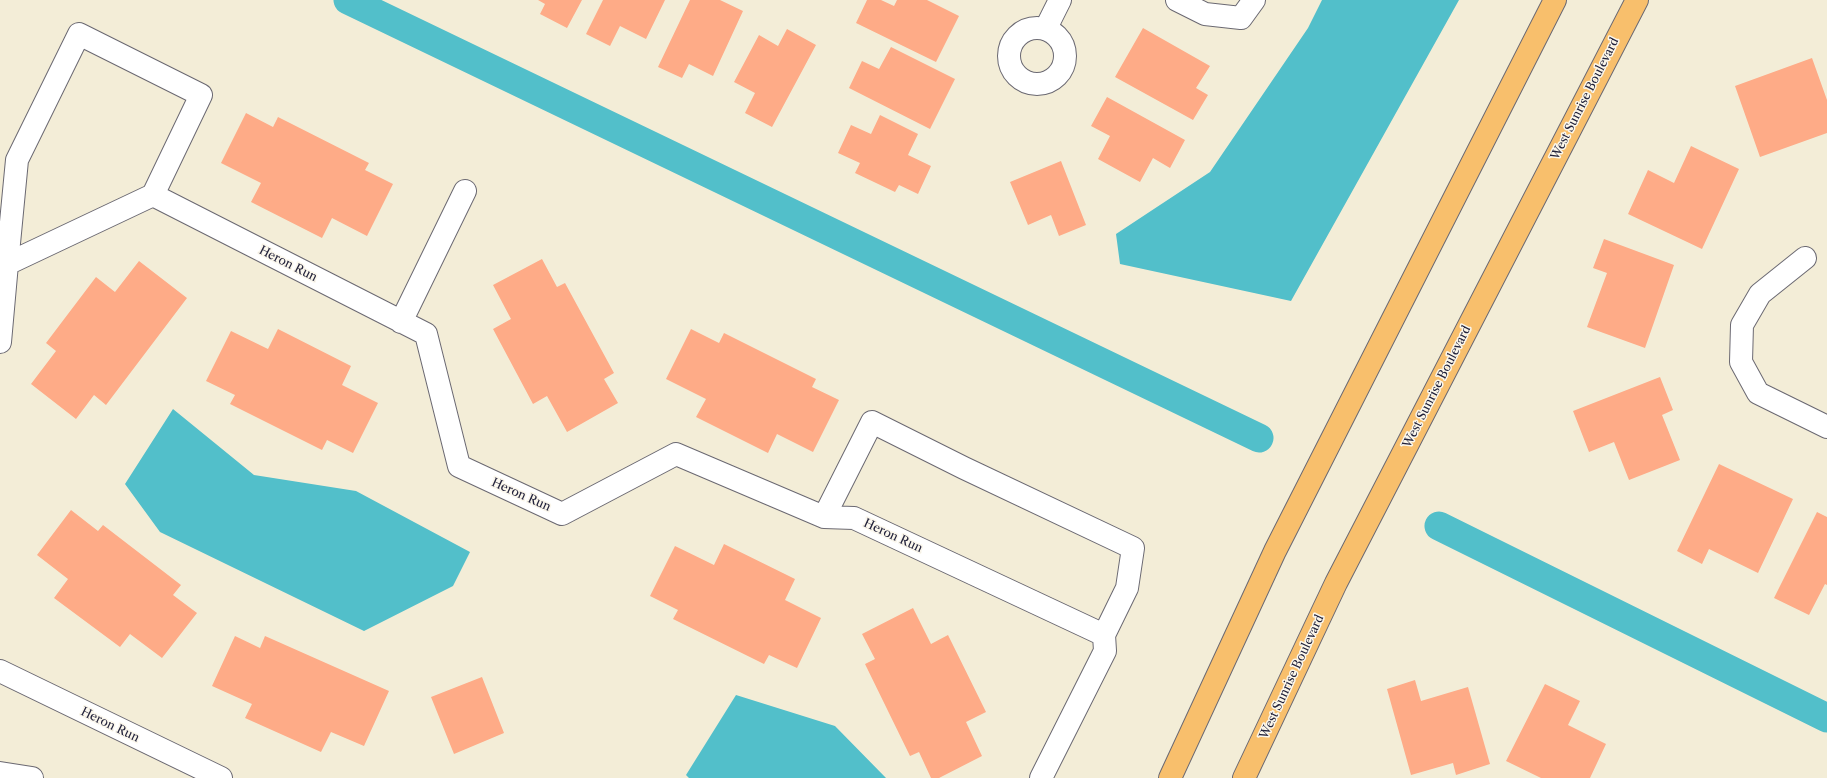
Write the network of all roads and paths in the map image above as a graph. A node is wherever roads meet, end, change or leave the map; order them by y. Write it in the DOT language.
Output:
graph roads {
  1 [pos="1060,0"];
  2 [pos="1177,0"];
  3 [pos="1254,0"];
  4 [pos="1555,0"];
  5 [pos="1636,0"];
  6 [pos="1046,28"];
  7 [pos="465,191"];
  8 [pos="152,196"];
  9 [pos="1805,258"];
  10 [pos="7,264"];
  11 [pos="401,322"];
  12 [pos="0,342"];
  13 [pos="1827,427"];
  14 [pos="824,518"];
  15 [pos="1104,635"];
  16 [pos="0,671"];
  17 [pos="0,773"];
  18 [pos="32,778"];
  19 [pos="220,778"];
  20 [pos="1041,778"];
  21 [pos="1170,778"];
  22 [pos="1244,778"];
  1 -- 6 [label="street"];
  2 -- 3 [label="street"];
  4 -- 21 [label="highway"];
  5 -- 22 [label="highway, West Sunrise Boulevard"];
  7 -- 11 [label="street"];
  8 -- 10 [label="street"];
  8 -- 10 [label="street"];
  8 -- 11 [label="street, Heron Run"];
  9 -- 13 [label="street"];
  10 -- 12 [label="street"];
  11 -- 14 [label="street, Heron Run"];
  14 -- 15 [label="street, Heron Run"];
  14 -- 15 [label="street"];
  15 -- 20 [label="street"];
  16 -- 19 [label="street, Heron Run"];
  17 -- 18 [label="street"];
}
